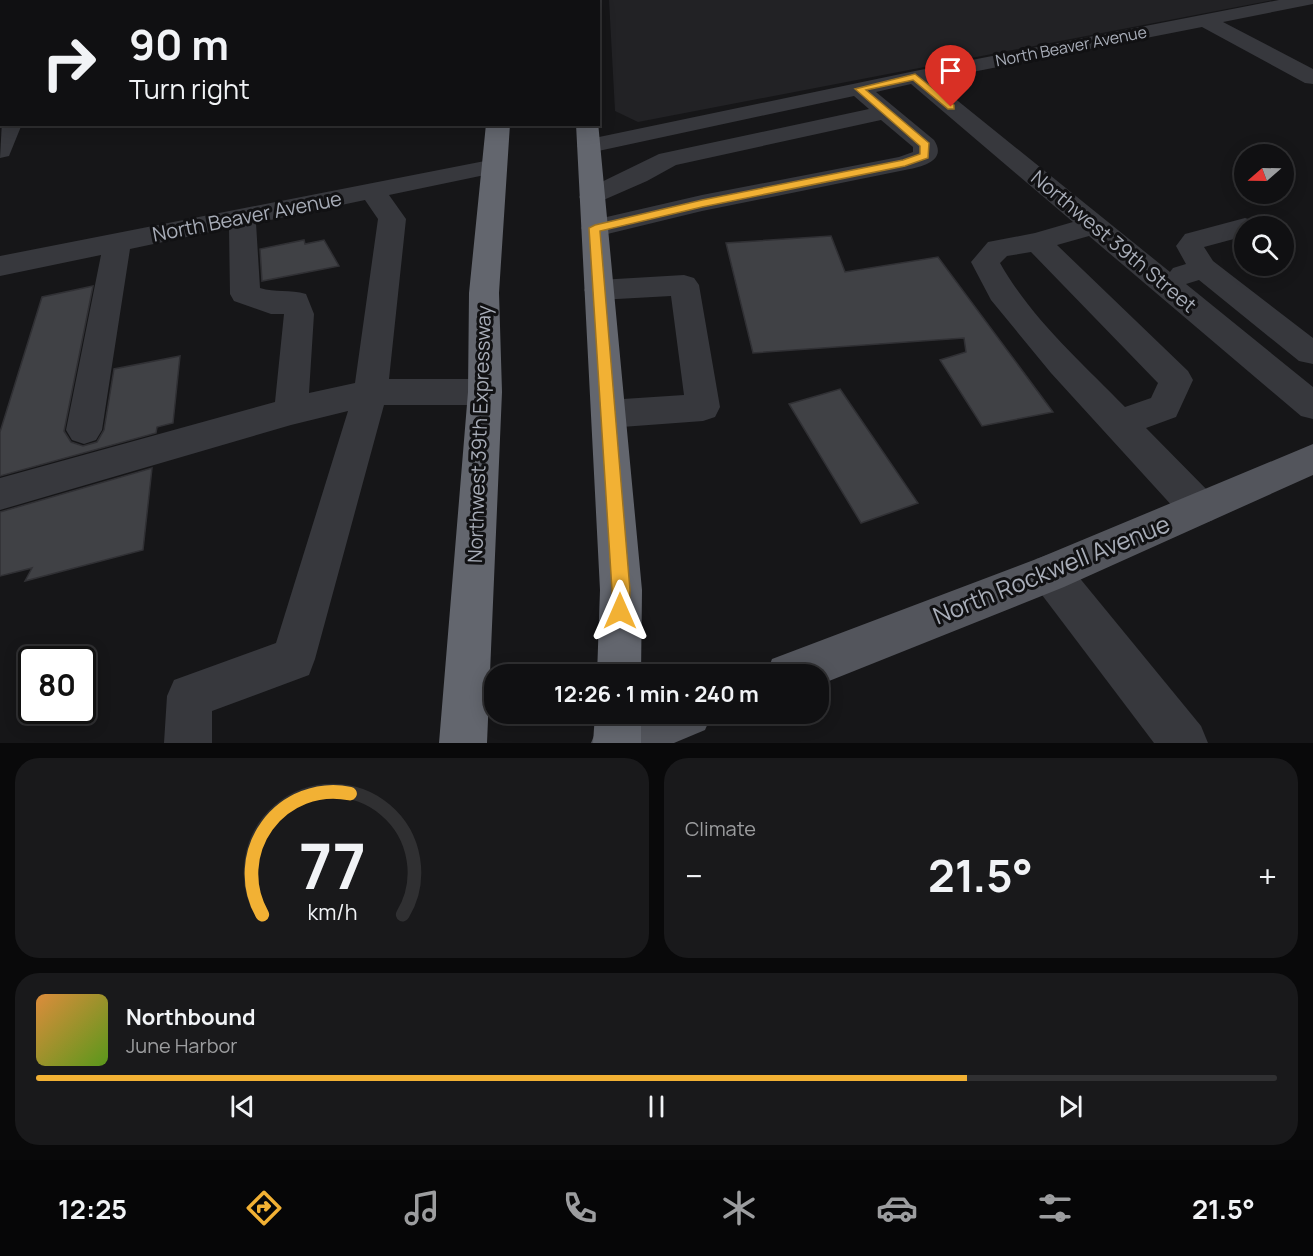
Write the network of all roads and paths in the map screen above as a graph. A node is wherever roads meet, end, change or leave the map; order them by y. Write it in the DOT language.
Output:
graph roads {
  1 [pos="1308,0"];
  2 [pos="1180,5"];
  3 [pos="1206,19"];
  4 [pos="915,77"];
  5 [pos="1313,78"];
  6 [pos="859,89"];
  7 [pos="886,112"];
  8 [pos="739,115"];
  9 [pos="10,126"];
  10 [pos="498,126"];
  11 [pos="588,135"];
  12 [pos="761,139"];
  13 [pos="0,151"];
  14 [pos="658,165"];
  15 [pos="495,166"];
  16 [pos="372,191"];
  17 [pos="686,207"];
  18 [pos="593,213"];
  19 [pos="242,217"];
  20 [pos="1095,225"];
  21 [pos="1234,229"];
  22 [pos="117,242"];
  23 [pos="1037,242"];
  24 [pos="0,266"];
  25 [pos="1203,268"];
  26 [pos="1161,280"];
  27 [pos="599,290"];
  28 [pos="1310,353"];
  29 [pos="371,392"];
  30 [pos="485,392"];
  31 [pos="1313,406"];
  32 [pos="291,411"];
  33 [pos="608,414"];
  34 [pos="1119,423"];
  35 [pos="84,430"];
  36 [pos="1313,459"];
  37 [pos="0,494"];
  38 [pos="1199,508"];
  39 [pos="1050,573"];
  40 [pos="619,664"];
  41 [pos="816,664"];
  42 [pos="655,724"];
  43 [pos="617,735"];
  44 [pos="188,743"];
  45 [pos="463,743"];
  46 [pos="1184,743"];
  1 -- 3 [label="street, North Beaver Avenue"];
  2 -- 3 [label="street"];
  3 -- 4 [label="street, North Beaver Avenue"];
  3 -- 5 [label="street"];
  4 -- 6 [label="street, North Beaver Avenue"];
  4 -- 20 [label="street, Northwest 39th Street"];
  6 -- 7 [label="street"];
  6 -- 8 [label="street, North Beaver Avenue"];
  7 -- 12 [label="street"];
  7 -- 17 [label="street"];
  8 -- 11 [label="street, North Beaver Avenue"];
  8 -- 12 [label="street"];
  9 -- 13 [label="street"];
  10 -- 15 [label="highway, Northwest 39th Expressway"];
  11 -- 18 [label="highway"];
  12 -- 14 [label="street"];
  14 -- 17 [label="street"];
  14 -- 18 [label="street"];
  15 -- 16 [label="street, North Beaver Avenue"];
  15 -- 30 [label="highway, Northwest 39th Expressway"];
  16 -- 19 [label="street, North Beaver Avenue"];
  16 -- 29 [label="street"];
  17 -- 18 [label="street"];
  18 -- 27 [label="highway"];
  19 -- 22 [label="street, North Beaver Avenue"];
  19 -- 32 [label="street"];
  20 -- 23 [label="street"];
  20 -- 26 [label="street, Northwest 39th Street"];
  21 -- 25 [label="street"];
  22 -- 24 [label="street, North Beaver Avenue"];
  22 -- 35 [label="street"];
  23 -- 34 [label="street"];
  23 -- 34 [label="street"];
  25 -- 26 [label="street"];
  25 -- 28 [label="street"];
  26 -- 31 [label="street, Northwest 39th Street"];
  27 -- 33 [label="highway"];
  27 -- 33 [label="street"];
  29 -- 30 [label="street"];
  29 -- 32 [label="street"];
  29 -- 44 [label="street"];
  30 -- 45 [label="highway, Northwest 39th Expressway"];
  32 -- 37 [label="street"];
  33 -- 40 [label="highway"];
  34 -- 38 [label="street"];
  36 -- 38 [label="main road, North Rockwell Avenue"];
  38 -- 39 [label="main road, North Rockwell Avenue"];
  39 -- 41 [label="main road, North Rockwell Avenue"];
  39 -- 46 [label="street"];
  42 -- 43 [label="main road"];
}
